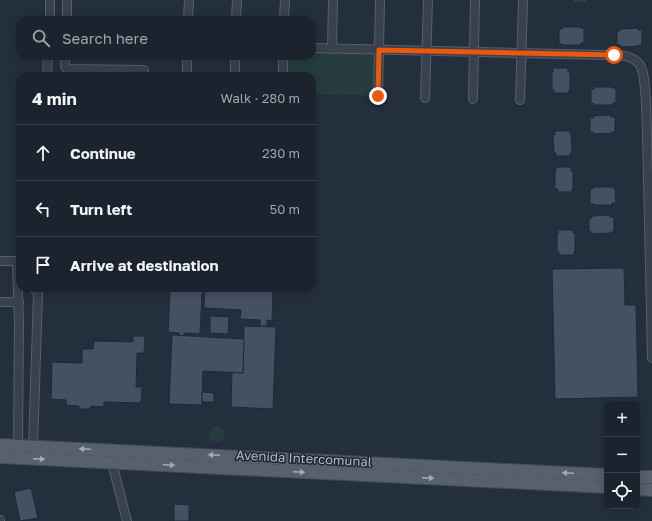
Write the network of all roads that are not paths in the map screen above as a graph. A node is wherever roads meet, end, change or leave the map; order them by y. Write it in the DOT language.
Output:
graph roads {
  1 [pos="50,0"];
  2 [pos="67,0"];
  3 [pos="189,0"];
  4 [pos="237,0"];
  5 [pos="285,0"];
  6 [pos="333,0"];
  7 [pos="380,0"];
  8 [pos="428,0"];
  9 [pos="475,0"];
  10 [pos="523,0"];
  11 [pos="50,16"];
  12 [pos="67,16"];
  13 [pos="188,16"];
  14 [pos="236,16"];
  15 [pos="284,16"];
  16 [pos="316,48"];
  17 [pos="332,49"];
  18 [pos="379,50"];
  19 [pos="426,51"];
  20 [pos="474,52"];
  21 [pos="521,53"];
  22 [pos="48,60"];
  23 [pos="65,60"];
  24 [pos="187,60"];
  25 [pos="235,60"];
  26 [pos="283,60"];
  27 [pos="144,70"];
  28 [pos="47,72"];
  29 [pos="187,72"];
  30 [pos="234,72"];
  31 [pos="283,72"];
  32 [pos="378,96"];
  33 [pos="425,98"];
  34 [pos="473,100"];
  35 [pos="520,100"];
  36 [pos="0,261"];
  37 [pos="16,262"];
  38 [pos="18,292"];
  39 [pos="38,292"];
  40 [pos="0,302"];
  41 [pos="19,302"];
  42 [pos="652,358"];
  43 [pos="0,445"];
  44 [pos="18,446"];
  45 [pos="33,446"];
  46 [pos="0,458"];
  47 [pos="112,462"];
  48 [pos="604,475"];
  49 [pos="640,476"];
  50 [pos="652,478"];
  51 [pos="604,488"];
  52 [pos="640,489"];
  53 [pos="652,490"];
  54 [pos="127,521"];
  1 -- 11 [label="street"];
  2 -- 12 [label="street"];
  3 -- 13 [label="street"];
  4 -- 14 [label="street"];
  5 -- 15 [label="street"];
  6 -- 17 [label="street"];
  7 -- 18 [label="street"];
  8 -- 19 [label="street"];
  9 -- 20 [label="street"];
  10 -- 21 [label="street"];
  16 -- 17 [label="street"];
  17 -- 18 [label="street"];
  18 -- 19 [label="street"];
  18 -- 32 [label="street"];
  19 -- 20 [label="street"];
  19 -- 33 [label="street"];
  20 -- 21 [label="street"];
  20 -- 34 [label="street"];
  21 -- 35 [label="street"];
  21 -- 42 [label="street"];
  22 -- 28 [label="street"];
  23 -- 27 [label="street"];
  24 -- 29 [label="street"];
  25 -- 30 [label="street"];
  26 -- 31 [label="street"];
  36 -- 37 [label="street"];
  38 -- 41 [label="street"];
  39 -- 45 [label="street"];
  40 -- 41 [label="street"];
  41 -- 44 [label="street"];
  43 -- 44 [label="main road, Avenida Intercomunal"];
  44 -- 45 [label="main road, Avenida Intercomunal"];
  48 -- 45 [label="main road, Avenida Intercomunal, one-way"];
  46 -- 47 [label="main road, Avenida Intercomunal, one-way"];
  47 -- 51 [label="main road, Avenida Intercomunal, one-way"];
  47 -- 54 [label="street"];
  49 -- 50 [label="main road"];
  52 -- 53 [label="main road"];
}
